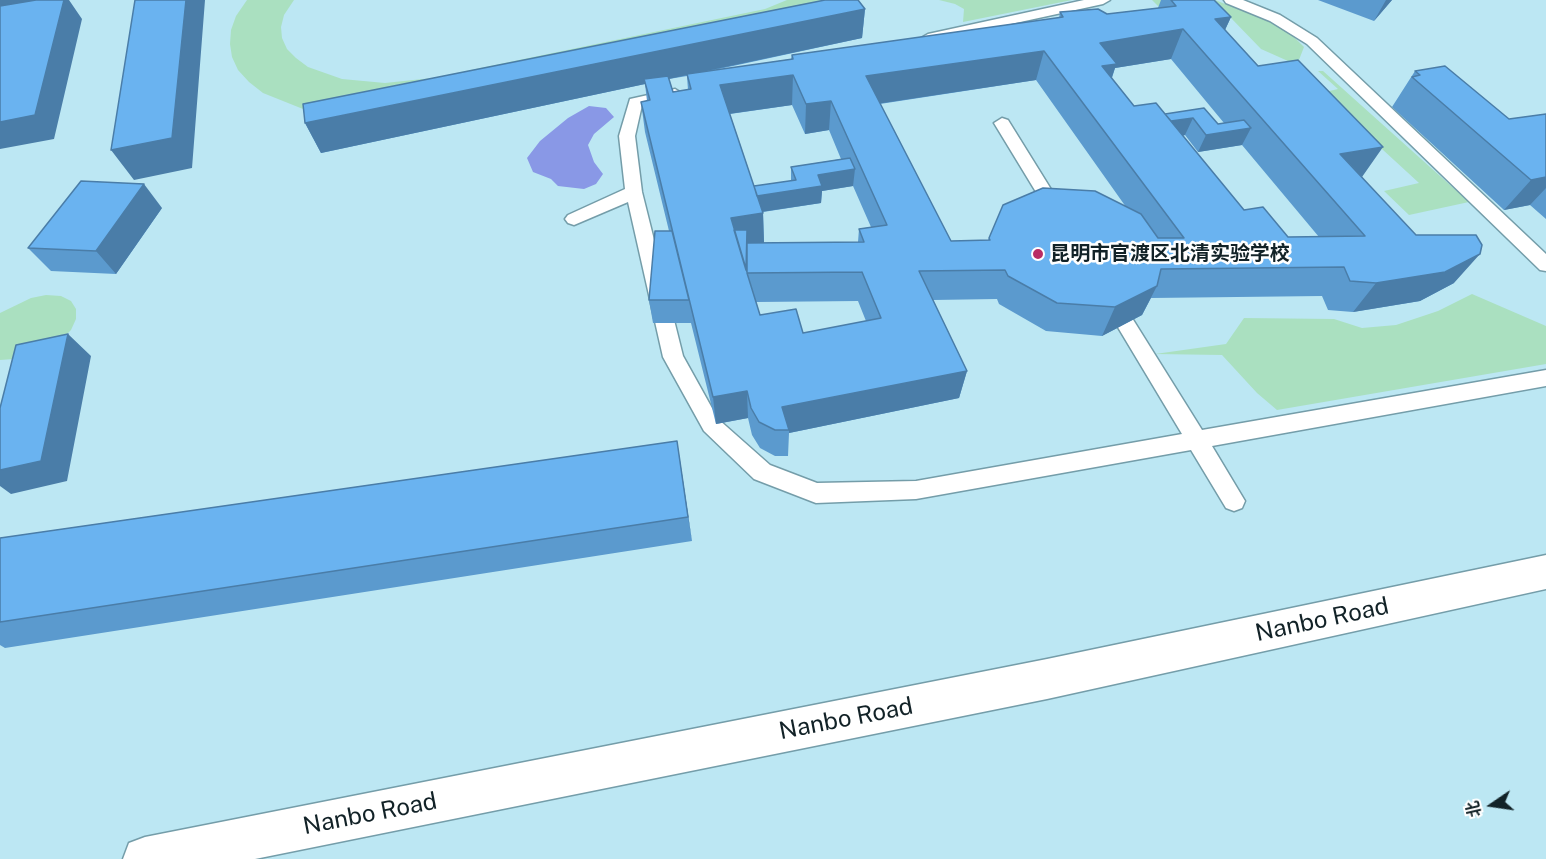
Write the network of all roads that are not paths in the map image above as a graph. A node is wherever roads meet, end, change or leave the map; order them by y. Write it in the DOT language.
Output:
graph roads {
  1 [pos="1103,0"];
  2 [pos="1231,0"];
  3 [pos="917,41"];
  4 [pos="695,90"];
  5 [pos="1002,123"];
  6 [pos="634,192"];
  7 [pos="574,219"];
  8 [pos="1065,225"];
  9 [pos="1546,265"];
  10 [pos="1102,286"];
  11 [pos="1546,378"];
  12 [pos="1196,440"];
  13 [pos="1234,501"];
  14 [pos="1546,572"];
  15 [pos="145,859"];
  1 -- 3 [label="lane"];
  2 -- 9 [label="lane"];
  4 -- 6 [label="lane"];
  5 -- 8 [label="lane"];
  6 -- 7 [label="lane"];
  6 -- 12 [label="lane"];
  10 -- 12 [label="lane"];
  11 -- 12 [label="lane"];
  12 -- 13 [label="lane"];
  14 -- 15 [label="street, Nanbo Road"];
}
